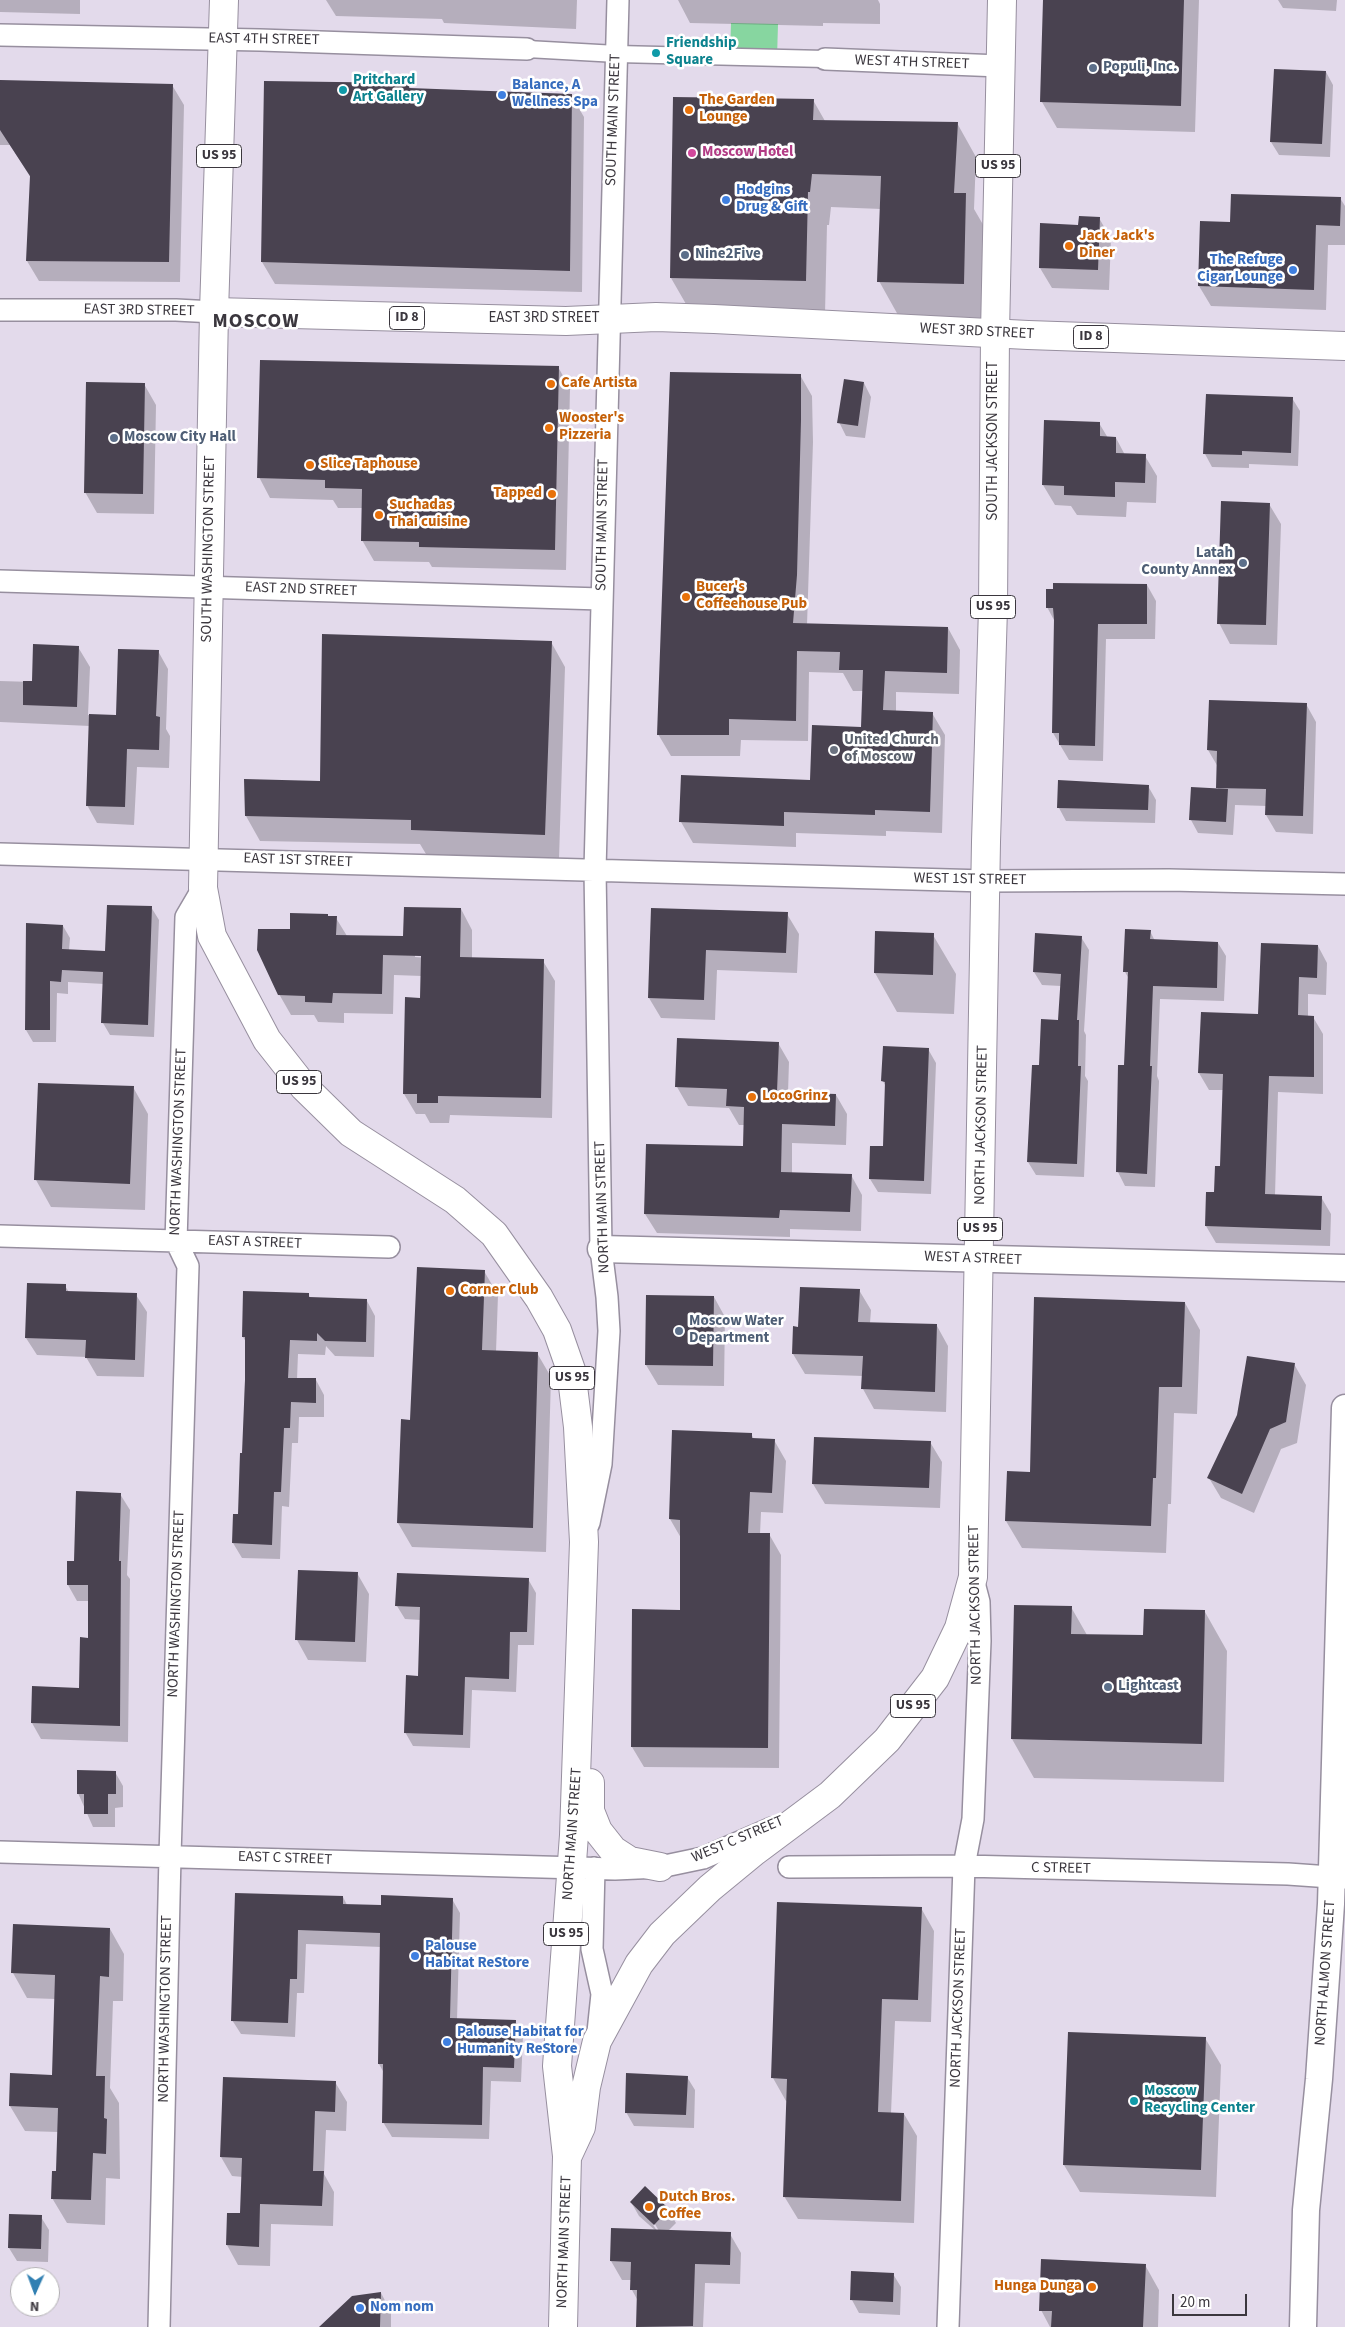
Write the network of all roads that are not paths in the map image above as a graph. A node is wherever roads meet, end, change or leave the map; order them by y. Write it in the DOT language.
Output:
graph roads {
  1 [pos="224,0"];
  2 [pos="618,0"];
  3 [pos="1002,0"];
  4 [pos="0,35"];
  5 [pos="224,39"];
  6 [pos="527,49"];
  7 [pos="616,54"];
  8 [pos="825,59"];
  9 [pos="1000,66"];
  10 [pos="0,310"];
  11 [pos="214,312"];
  12 [pos="608,319"];
  13 [pos="995,333"];
  14 [pos="1345,346"];
  15 [pos="0,581"];
  16 [pos="207,588"];
  17 [pos="602,599"];
  18 [pos="0,854"];
  19 [pos="203,859"];
  20 [pos="596,870"];
  21 [pos="986,881"];
  22 [pos="1345,884"];
  23 [pos="203,888"];
  24 [pos="0,1236"];
  25 [pos="176,1241"];
  26 [pos="389,1247"];
  27 [pos="601,1248"];
  28 [pos="980,1260"];
  29 [pos="1345,1268"];
  30 [pos="1345,1408"];
  31 [pos="584,1542"];
  32 [pos="972,1576"];
  33 [pos="580,1711"];
  34 [pos="813,1807"];
  35 [pos="0,1852"];
  36 [pos="170,1856"];
  37 [pos="964,1866"];
  38 [pos="660,1867"];
  39 [pos="789,1867"];
  40 [pos="583,1868"];
  41 [pos="1339,1878"];
  42 [pos="597,2041"];
  43 [pos="567,2156"];
  44 [pos="159,2327"];
  45 [pos="563,2327"];
  46 [pos="948,2327"];
  47 [pos="1303,2327"];
  1 -- 5 [label="main road, SOUTH WASHINGTON STREET / US 95"];
  2 -- 7 [label="street, SOUTH MAIN STREET"];
  3 -- 9 [label="main road, SOUTH JACKSON STREET / US 95"];
  4 -- 5 [label="street, EAST 4TH STREET"];
  5 -- 6 [label="street, EAST 4TH STREET"];
  5 -- 11 [label="main road, SOUTH WASHINGTON STREET / US 95"];
  6 -- 7 [label="street"];
  7 -- 8 [label="street"];
  7 -- 12 [label="street, SOUTH MAIN STREET"];
  8 -- 9 [label="street, WEST 4TH STREET"];
  9 -- 13 [label="main road, SOUTH JACKSON STREET / US 95"];
  10 -- 11 [label="street, EAST 3RD STREET"];
  11 -- 12 [label="main road, EAST 3RD STREET / ID 8"];
  11 -- 16 [label="main road, SOUTH WASHINGTON STREET / US 95"];
  12 -- 13 [label="main road, WEST 3RD STREET / ID 8"];
  12 -- 17 [label="street, SOUTH MAIN STREET"];
  13 -- 14 [label="main road, WEST 3RD STREET / ID 8"];
  13 -- 21 [label="main road, SOUTH JACKSON STREET / US 95"];
  15 -- 16 [label="street, EAST 2ND STREET"];
  16 -- 17 [label="street, EAST 2ND STREET"];
  16 -- 19 [label="main road, SOUTH WASHINGTON STREET / US 95"];
  17 -- 20 [label="street, SOUTH MAIN STREET"];
  18 -- 19 [label="street, EAST 1ST STREET"];
  19 -- 20 [label="street, EAST 1ST STREET"];
  19 -- 23 [label="main road, US 95"];
  20 -- 21 [label="street, WEST 1ST STREET"];
  20 -- 27 [label="street, NORTH MAIN STREET"];
  21 -- 22 [label="street, WEST 1ST STREET"];
  21 -- 28 [label="main road, NORTH JACKSON STREET / US 95"];
  23 -- 25 [label="street, NORTH WASHINGTON STREET"];
  23 -- 31 [label="main road, NORTH MAIN STREET / US 95"];
  24 -- 25 [label="street, EAST A STREET"];
  25 -- 26 [label="street, EAST A STREET"];
  25 -- 36 [label="street, NORTH WASHINGTON STREET"];
  27 -- 28 [label="street, WEST A STREET"];
  27 -- 31 [label="street, NORTH MAIN STREET"];
  28 -- 29 [label="street, WEST A STREET"];
  28 -- 32 [label="main road, NORTH JACKSON STREET / US 95"];
  30 -- 41 [label="street, NORTH ALMON STREET"];
  31 -- 33 [label="main road, NORTH MAIN STREET / US 95"];
  32 -- 34 [label="main road, NORTH MAIN STREET / US 95"];
  32 -- 37 [label="street, NORTH JACKSON STREET"];
  33 -- 38 [label="main road"];
  33 -- 40 [label="main road, NORTH MAIN STREET / US 95"];
  34 -- 38 [label="street, WEST C STREET"];
  34 -- 42 [label="main road, NORTH MAIN STREET / US 95"];
  35 -- 36 [label="street, EAST C STREET"];
  36 -- 40 [label="street, EAST C STREET"];
  36 -- 44 [label="street, NORTH WASHINGTON STREET"];
  37 -- 39 [label="street, C STREET"];
  37 -- 41 [label="street, C STREET"];
  37 -- 46 [label="street, NORTH JACKSON STREET"];
  38 -- 40 [label="street, WEST C STREET"];
  40 -- 42 [label="street, NORTH MAIN STREET"];
  40 -- 43 [label="main road, NORTH MAIN STREET / US 95"];
  41 -- 47 [label="street, NORTH ALMON STREET"];
  42 -- 43 [label="main road, NORTH MAIN STREET / US 95"];
  43 -- 45 [label="main road, NORTH MAIN STREET / US 95"];
}
